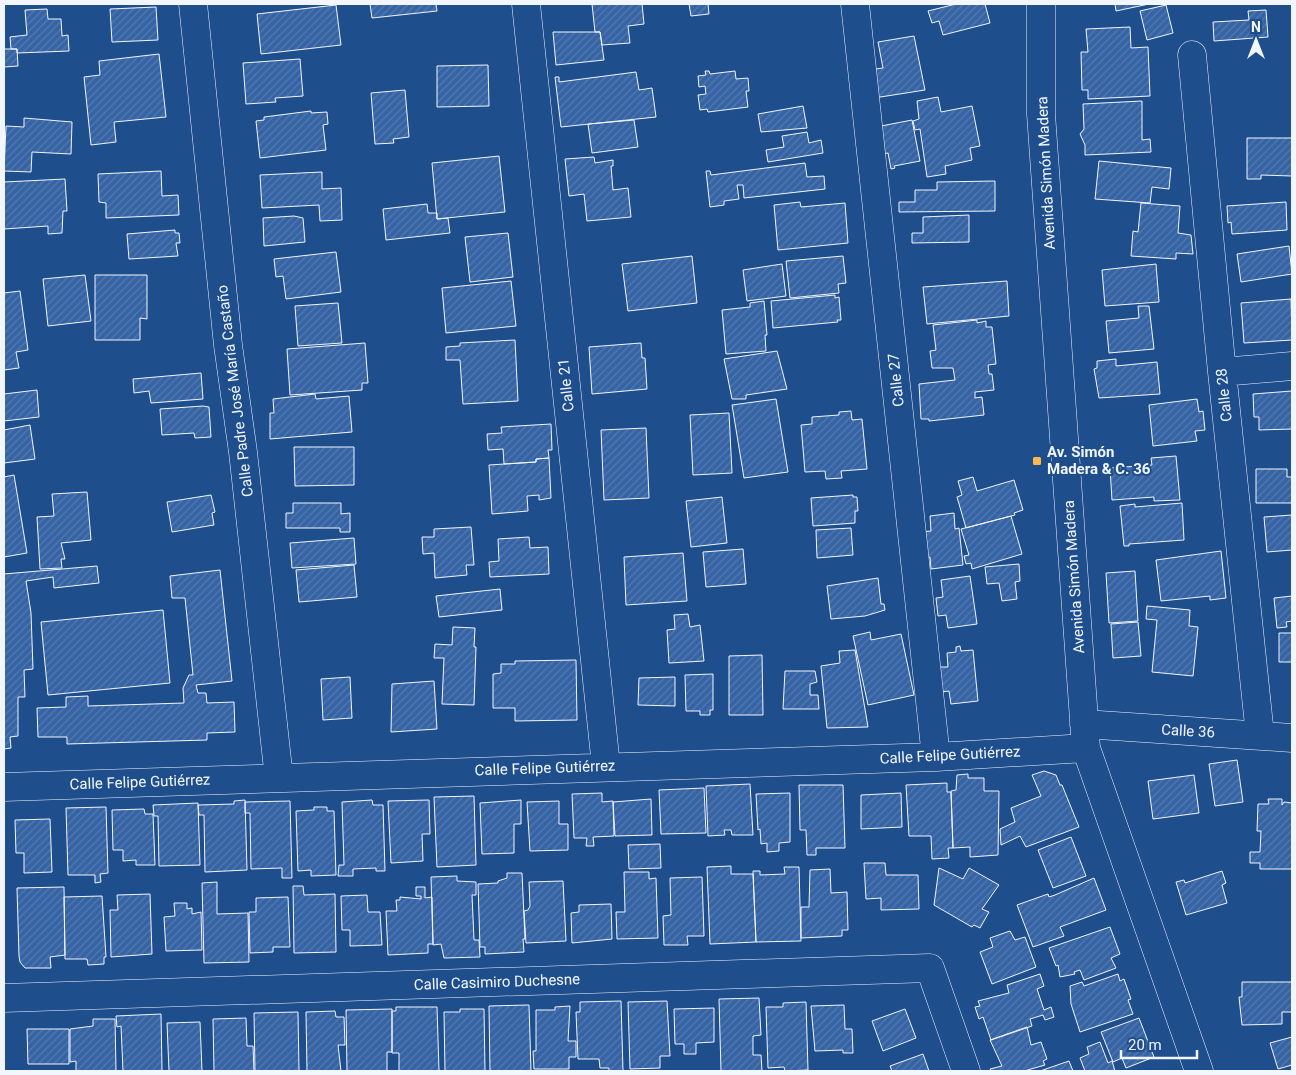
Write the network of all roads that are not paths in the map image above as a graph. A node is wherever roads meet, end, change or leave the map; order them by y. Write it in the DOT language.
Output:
graph roads {
  1 [pos="193,4"];
  2 [pos="526,4"];
  3 [pos="855,4"];
  4 [pos="1041,4"];
  5 [pos="1192,55"];
  6 [pos="1292,366"];
  7 [pos="1222,372"];
  8 [pos="1260,735"];
  9 [pos="1085,736"];
  10 [pos="1292,738"];
  11 [pos="936,757"];
  12 [pos="606,766"];
  13 [pos="279,778"];
  14 [pos="4,787"];
  15 [pos="4,998"];
  16 [pos="966,1071"];
  17 [pos="1199,1071"];
  1 -- 13 [label="street, Calle Padre José María Castaño"];
  2 -- 12 [label="street, Calle 21"];
  3 -- 11 [label="street, Calle 27"];
  4 -- 9 [label="street, Avenida Simón Madera"];
  5 -- 7 [label="street, Calle 28"];
  6 -- 7 [label="street"];
  7 -- 8 [label="street, Calle 28"];
  8 -- 9 [label="street, Calle 36"];
  8 -- 10 [label="street, Calle 36"];
  9 -- 11 [label="street, Calle Felipe Gutiérrez"];
  9 -- 17 [label="street, Avenida Simón Madera"];
  11 -- 12 [label="street, Calle Felipe Gutiérrez"];
  12 -- 13 [label="street, Calle Felipe Gutiérrez"];
  13 -- 14 [label="street, Calle Felipe Gutiérrez"];
  15 -- 16 [label="street, Calle Casimiro Duchesne"];
}
